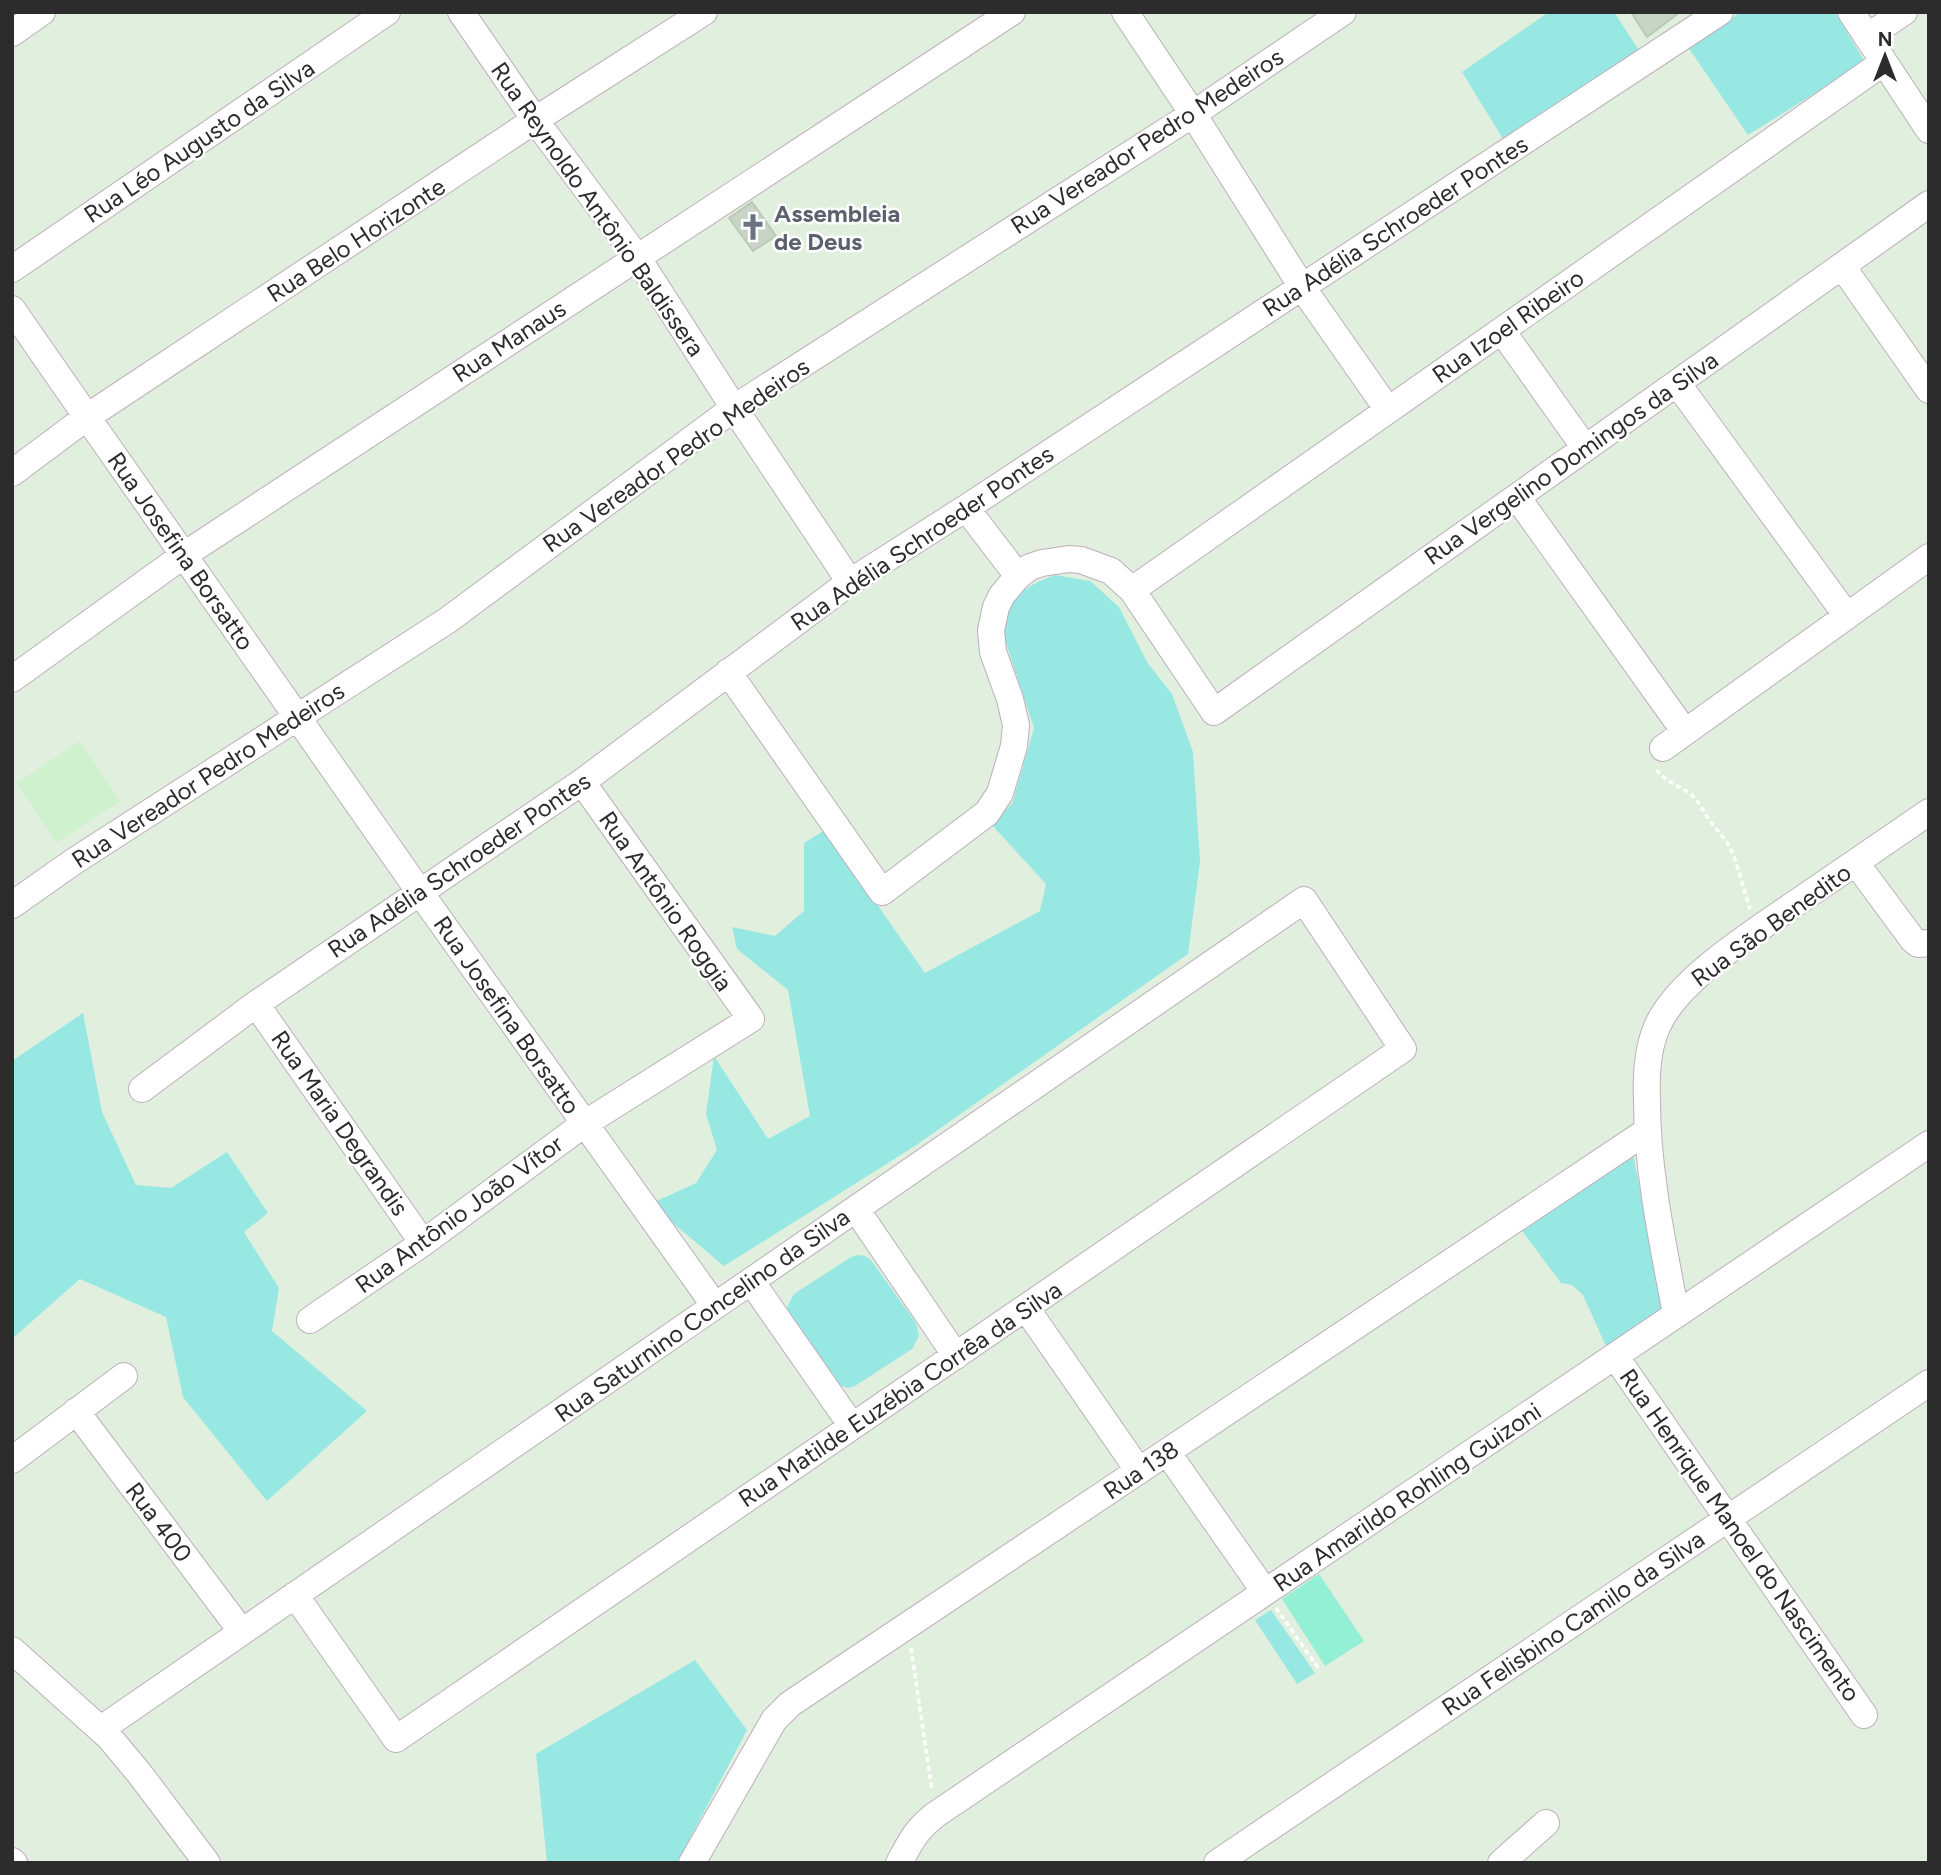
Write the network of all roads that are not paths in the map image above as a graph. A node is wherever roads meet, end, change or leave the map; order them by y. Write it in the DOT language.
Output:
graph roads {
  1 [pos="42,12"];
  2 [pos="387,12"];
  3 [pos="461,12"];
  4 [pos="704,12"];
  5 [pos="1012,12"];
  6 [pos="1125,12"];
  7 [pos="1343,12"];
  8 [pos="1720,12"];
  9 [pos="1851,12"];
  10 [pos="1904,12"];
  11 [pos="12,33"];
  12 [pos="1867,37"];
  13 [pos="1884,62"];
  14 [pos="1192,114"];
  15 [pos="535,120"];
  16 [pos="1929,130"];
  17 [pos="1929,204"];
  18 [pos="637,257"];
  19 [pos="1842,266"];
  20 [pos="12,269"];
  21 [pos="1302,287"];
  22 [pos="12,309"];
  23 [pos="1502,331"];
  24 [pos="1677,383"];
  25 [pos="1929,390"];
  26 [pos="734,408"];
  27 [pos="1388,410"];
  28 [pos="87,418"];
  29 [pos="1585,448"];
  30 [pos="12,473"];
  31 [pos="1517,497"];
  32 [pos="966,508"];
  33 [pos="184,555"];
  34 [pos="1929,556"];
  35 [pos="1018,576"];
  36 [pos="850,582"];
  37 [pos="1132,590"];
  38 [pos="1847,616"];
  39 [pos="728,672"];
  40 [pos="12,679"];
  41 [pos="298,716"];
  42 [pos="1685,732"];
  43 [pos="1663,748"];
  44 [pos="582,782"];
  45 [pos="1929,812"];
  46 [pos="1856,863"];
  47 [pos="419,891"];
  48 [pos="12,905"];
  49 [pos="1929,943"];
  50 [pos="256,1004"];
  51 [pos="751,1019"];
  52 [pos="1403,1049"];
  53 [pos="142,1089"];
  54 [pos="584,1124"];
  55 [pos="1647,1131"];
  56 [pos="1929,1144"];
  57 [pos="856,1209"];
  58 [pos="423,1243"];
  59 [pos="751,1281"];
  60 [pos="715,1306"];
  61 [pos="1026,1308"];
  62 [pos="1676,1314"];
  63 [pos="310,1320"];
  64 [pos="956,1356"];
  65 [pos="1615,1356"];
  66 [pos="124,1376"];
  67 [pos="1929,1383"];
  68 [pos="76,1411"];
  69 [pos="852,1426"];
  70 [pos="1167,1452"];
  71 [pos="12,1460"];
  72 [pos="1139,1471"];
  73 [pos="1728,1519"];
  74 [pos="1265,1592"];
  75 [pos="295,1595"];
  76 [pos="242,1632"];
  77 [pos="12,1650"];
  78 [pos="1864,1715"];
  79 [pos="101,1729"];
  80 [pos="1546,1823"];
  81 [pos="207,1863"];
  82 [pos="692,1863"];
  83 [pos="900,1863"];
  84 [pos="1217,1863"];
  85 [pos="1501,1863"];
  1 -- 11 [label="street"];
  2 -- 20 [label="street, Rua Léo Augusto da Silva"];
  3 -- 15 [label="street, Rua Reynoldo Antônio Baldissera"];
  4 -- 15 [label="street, Rua Belo Horizonte"];
  5 -- 18 [label="street, Rua Manaus"];
  6 -- 14 [label="street"];
  7 -- 14 [label="street, Rua Vereador Pedro Medeiros"];
  8 -- 21 [label="street, Rua Adélia Schroeder Pontes"];
  9 -- 12 [label="street"];
  10 -- 12 [label="street"];
  12 -- 13 [label="street"];
  13 -- 16 [label="street"];
  13 -- 23 [label="street, Rua Izoel Ribeiro"];
  14 -- 21 [label="street"];
  14 -- 26 [label="street, Rua Vereador Pedro Medeiros"];
  15 -- 18 [label="street, Rua Reynoldo Antônio Baldissera"];
  15 -- 28 [label="street, Rua Belo Horizonte"];
  17 -- 19 [label="street, Rua Vergelino Domingos da Silva"];
  18 -- 26 [label="street, Rua Reynoldo Antônio Baldissera"];
  18 -- 33 [label="street, Rua Manaus"];
  19 -- 24 [label="street, Rua Vergelino Domingos da Silva"];
  19 -- 25 [label="street"];
  21 -- 27 [label="street"];
  21 -- 32 [label="street, Rua Adélia Schroeder Pontes"];
  22 -- 28 [label="street, Rua Josefina Borsatto"];
  23 -- 27 [label="street, Rua Izoel Ribeiro"];
  23 -- 29 [label="street"];
  24 -- 29 [label="street, Rua Vergelino Domingos da Silva"];
  24 -- 38 [label="street"];
  26 -- 36 [label="street, Rua Reynoldo Antônio Baldissera"];
  26 -- 41 [label="street, Rua Vereador Pedro Medeiros"];
  27 -- 37 [label="street, Rua Izoel Ribeiro"];
  28 -- 30 [label="street, Rua Belo Horizonte"];
  28 -- 33 [label="street, Rua Josefina Borsatto"];
  29 -- 31 [label="street, Rua Vergelino Domingos da Silva"];
  31 -- 37 [label="street, Rua Vergelino Domingos da Silva"];
  31 -- 42 [label="street"];
  32 -- 35 [label="street"];
  32 -- 36 [label="street, Rua Adélia Schroeder Pontes"];
  33 -- 40 [label="street, Rua Manaus"];
  33 -- 41 [label="street, Rua Josefina Borsatto"];
  34 -- 38 [label="street"];
  35 -- 37 [label="street"];
  35 -- 39 [label="street"];
  36 -- 39 [label="street, Rua Adélia Schroeder Pontes"];
  38 -- 42 [label="street"];
  39 -- 44 [label="street, Rua Adélia Schroeder Pontes"];
  41 -- 47 [label="street, Rua Josefina Borsatto"];
  41 -- 48 [label="street, Rua Vereador Pedro Medeiros"];
  42 -- 43 [label="street"];
  44 -- 47 [label="street, Rua Adélia Schroeder Pontes"];
  44 -- 51 [label="street, Rua Antônio Roggia"];
  45 -- 46 [label="street, Rua São Benedito"];
  46 -- 49 [label="street"];
  46 -- 55 [label="street, Rua São Benedito"];
  47 -- 50 [label="street, Rua Adélia Schroeder Pontes"];
  47 -- 54 [label="street, Rua Josefina Borsatto"];
  50 -- 53 [label="street, Rua Adélia Schroeder Pontes"];
  50 -- 58 [label="street, Rua Maria Degrandis"];
  51 -- 54 [label="street, Rua Antônio João Vítor"];
  52 -- 57 [label="street, Rua Saturnino Concelino da Silva"];
  52 -- 61 [label="street, Rua Matilde Euzébia Corrêa da Silva"];
  54 -- 58 [label="street, Rua Antônio João Vítor"];
  54 -- 60 [label="street, Rua Josefina Borsatto"];
  55 -- 62 [label="street, Rua São Benedito"];
  55 -- 70 [label="street, Rua 138"];
  56 -- 62 [label="street, Rua Amarildo Rohling Guizoni"];
  57 -- 59 [label="street, Rua Saturnino Concelino da Silva"];
  57 -- 64 [label="street"];
  58 -- 63 [label="street, Rua Antônio João Vítor"];
  59 -- 60 [label="street, Rua Saturnino Concelino da Silva"];
  59 -- 69 [label="street"];
  60 -- 75 [label="street, Rua Saturnino Concelino da Silva"];
  61 -- 64 [label="street, Rua Matilde Euzébia Corrêa da Silva"];
  61 -- 72 [label="street"];
  62 -- 65 [label="street, Rua Amarildo Rohling Guizoni"];
  64 -- 69 [label="street, Rua Matilde Euzébia Corrêa da Silva"];
  65 -- 73 [label="street, Rua Henrique Manoel do Nascimento"];
  65 -- 74 [label="street, Rua Amarildo Rohling Guizoni"];
  66 -- 68 [label="street"];
  67 -- 73 [label="street, Rua Felisbino Camilo da Silva"];
  68 -- 71 [label="street"];
  68 -- 76 [label="street, Rua 400"];
  69 -- 75 [label="street, Rua Matilde Euzébia Corrêa da Silva"];
  70 -- 72 [label="street, Rua 138"];
  70 -- 74 [label="street"];
  72 -- 82 [label="street, Rua 138"];
  73 -- 78 [label="street, Rua Henrique Manoel do Nascimento"];
  73 -- 84 [label="street, Rua Felisbino Camilo da Silva"];
  74 -- 83 [label="street, Rua Amarildo Rohling Guizoni"];
  75 -- 76 [label="street, Rua Saturnino Concelino da Silva"];
  76 -- 79 [label="street, Rua Saturnino Concelino da Silva"];
  77 -- 79 [label="street"];
  79 -- 81 [label="street"];
  80 -- 85 [label="street"];
}
